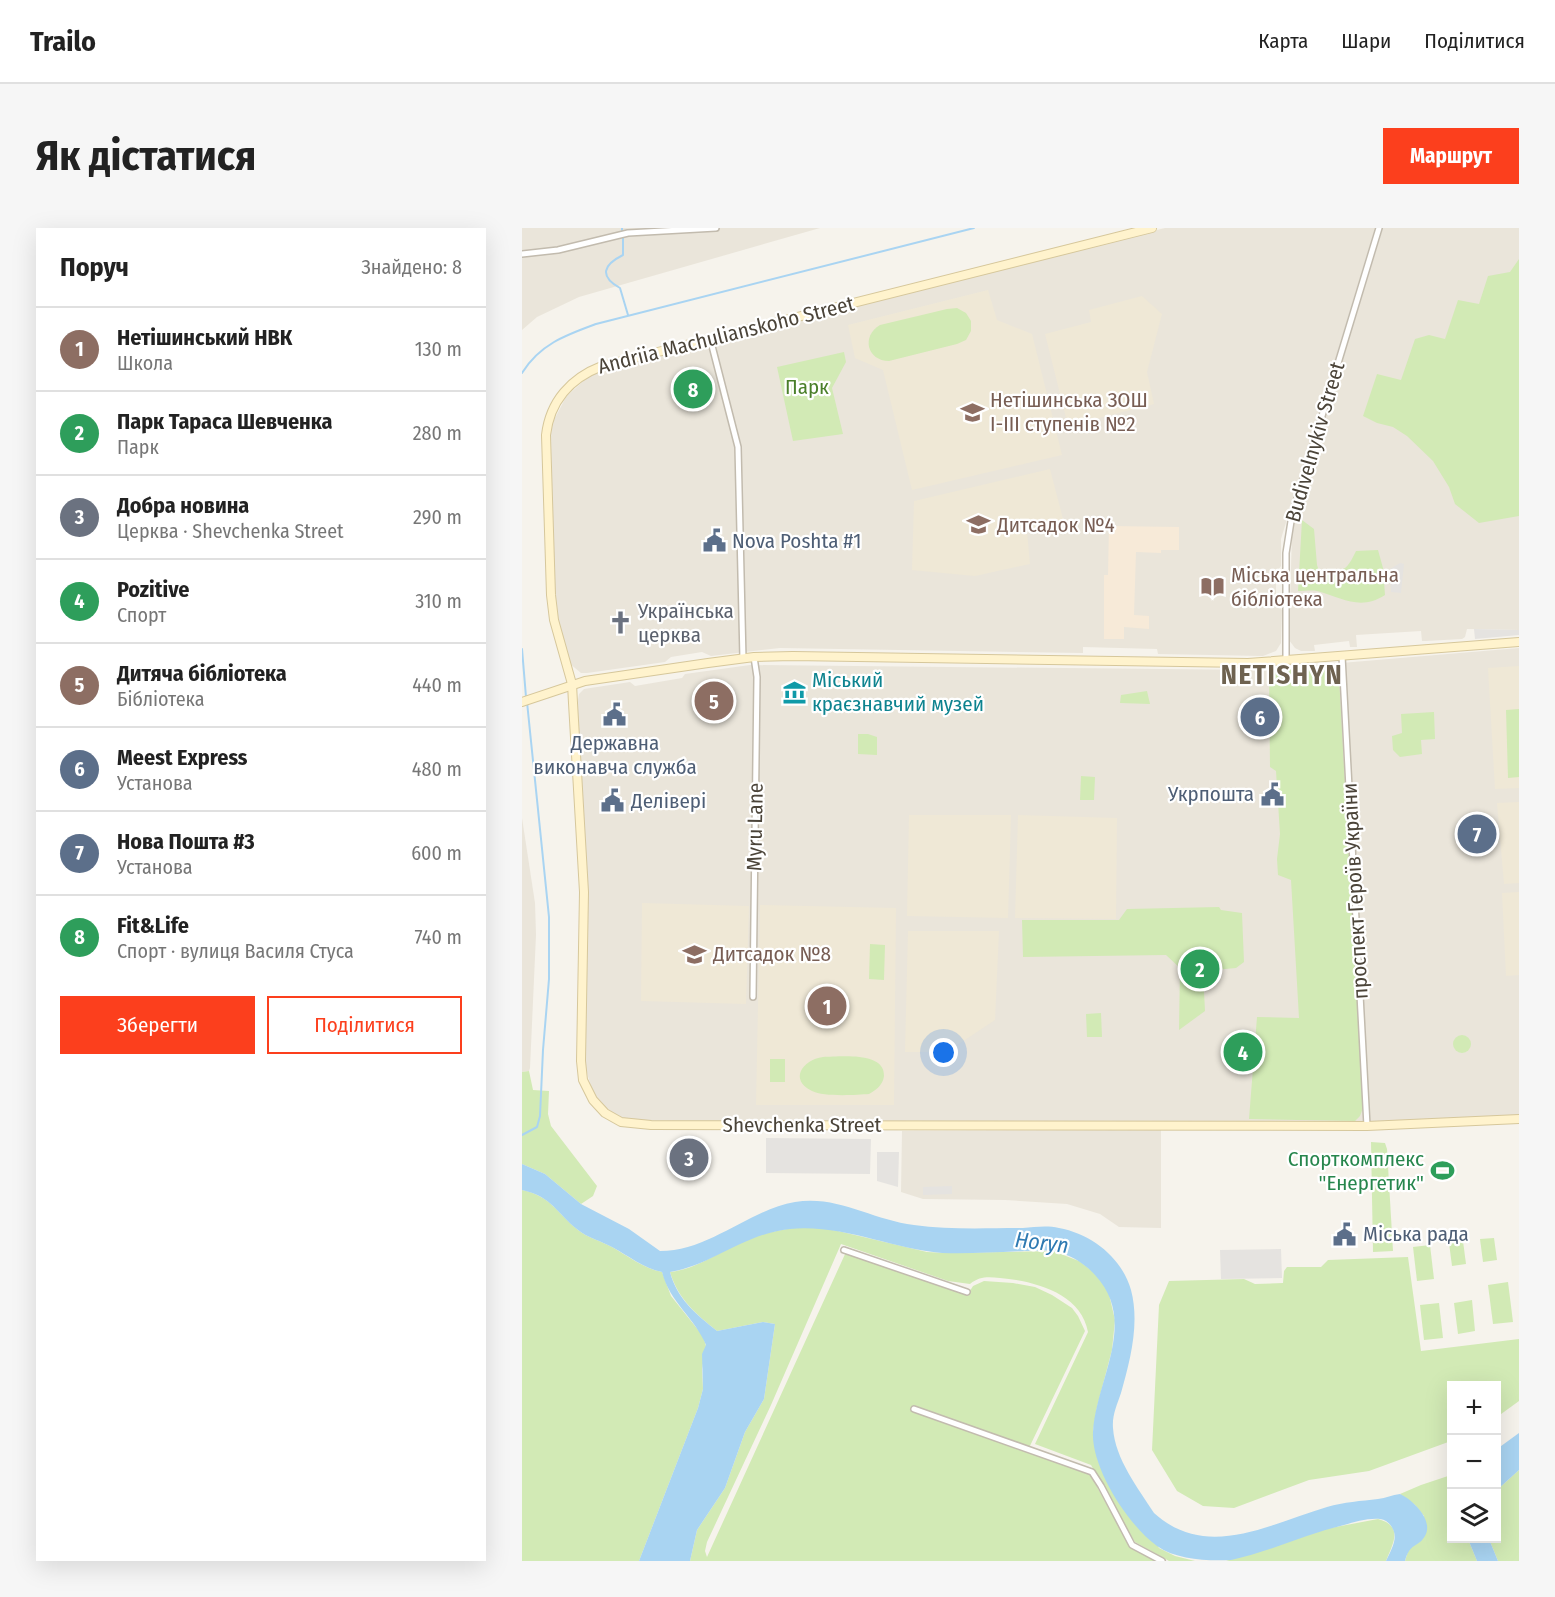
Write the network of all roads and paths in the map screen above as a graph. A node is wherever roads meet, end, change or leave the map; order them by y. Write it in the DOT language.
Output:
graph roads {
  1 [pos="716,228"];
  2 [pos="1152,228"];
  3 [pos="1379,228"];
  4 [pos="522,254"];
  5 [pos="710,338"];
  6 [pos="1519,642"];
  7 [pos="1342,656"];
  8 [pos="754,657"];
  9 [pos="743,658"];
  10 [pos="1286,661"];
  11 [pos="572,684"];
  12 [pos="522,702"];
  13 [pos="753,997"];
  14 [pos="1519,1119"];
  15 [pos="1366,1126"];
  16 [pos="844,1250"];
  17 [pos="967,1292"];
  18 [pos="914,1409"];
  19 [pos="1162,1561"];
  1 -- 4 [label="street"];
  2 -- 5 [label="street, Andriia Machulianskoho Street"];
  3 -- 10 [label="street, Budivelnykiv Street"];
  5 -- 9 [label="street"];
  5 -- 11 [label="street, Andriia Machulianskoho Street"];
  6 -- 7 [label="street"];
  7 -- 10 [label="street"];
  7 -- 15 [label="street, проспект Героїв України"];
  8 -- 9 [label="street"];
  8 -- 10 [label="street"];
  8 -- 13 [label="street, Myru Lane"];
  9 -- 11 [label="street"];
  11 -- 12 [label="street"];
  11 -- 15 [label="street, Shevchenka Street"];
  14 -- 15 [label="street, Shevchenka Street"];
  16 -- 17 [label="street"];
  18 -- 19 [label="street"];
}
